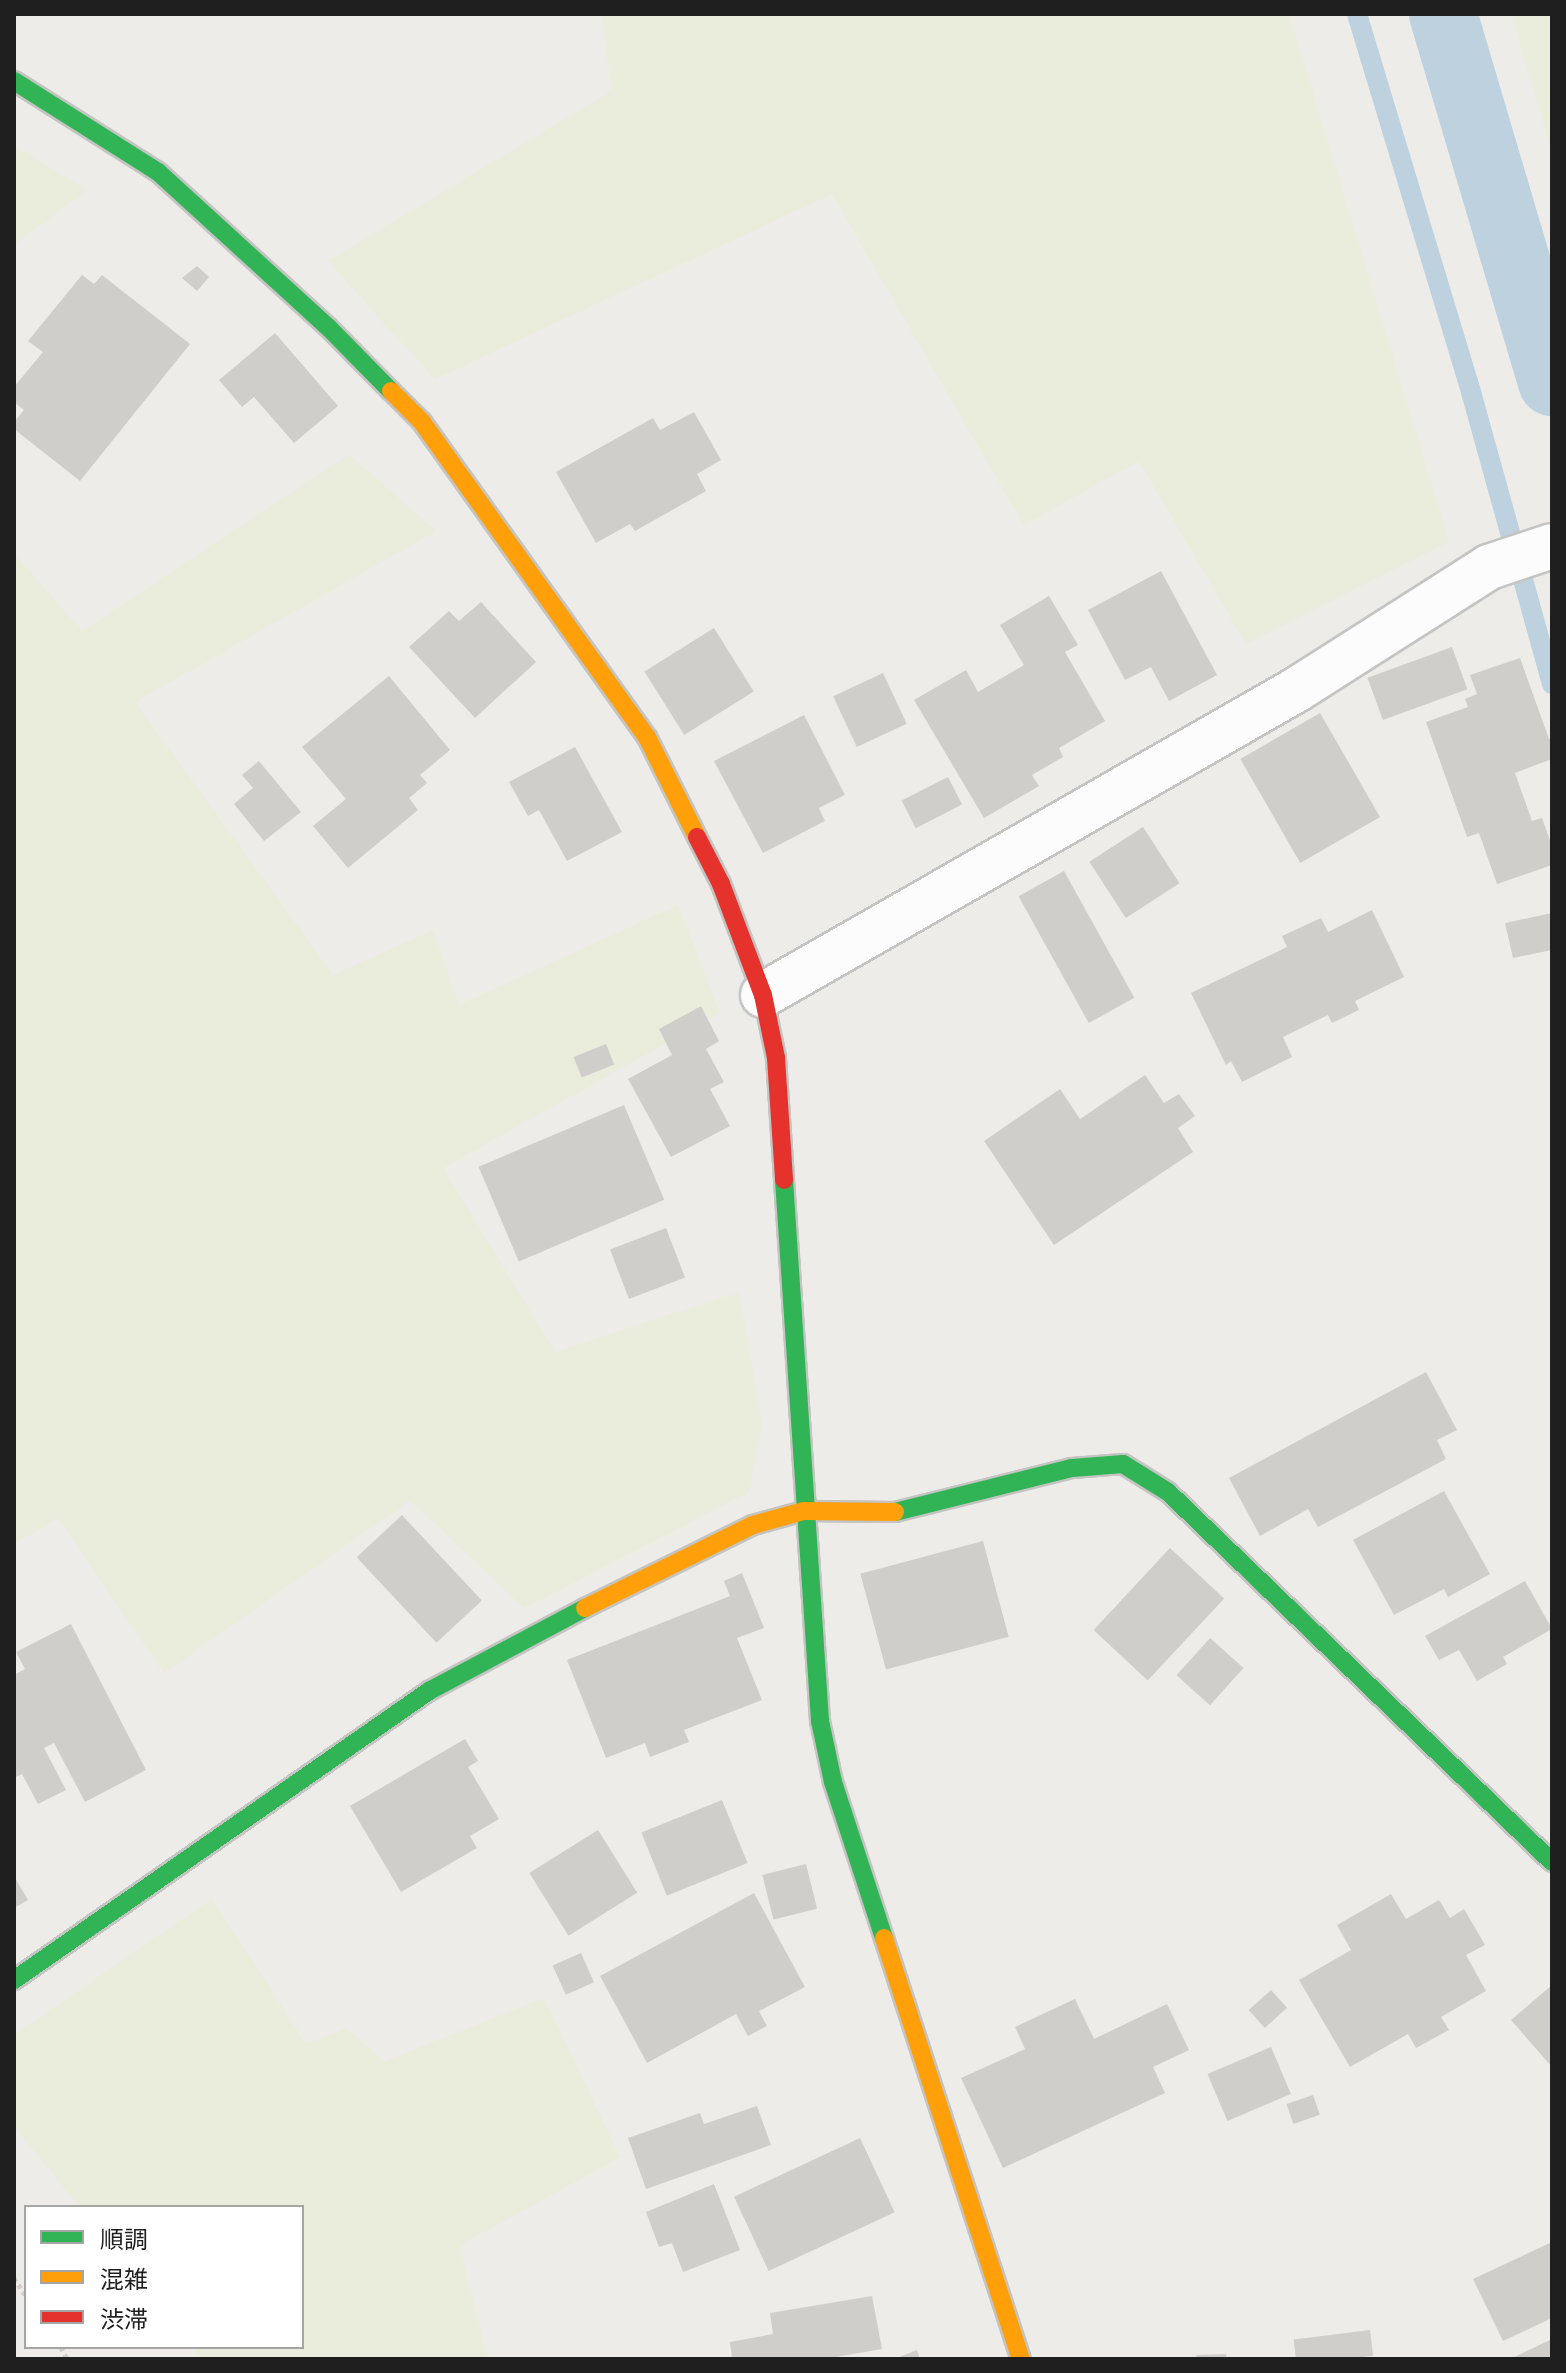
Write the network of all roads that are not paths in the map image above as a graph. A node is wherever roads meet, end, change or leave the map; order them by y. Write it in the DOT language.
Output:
graph roads {
  1 [pos="14,81"];
  2 [pos="1552,546"];
  3 [pos="763,995"];
  4 [pos="804,1511"];
  5 [pos="1552,1862"];
  6 [pos="14,1980"];
  7 [pos="1021,2359"];
  1 -- 3 [label="street"];
  2 -- 3 [label="street"];
  3 -- 4 [label="street"];
  4 -- 5 [label="street"];
  4 -- 6 [label="street"];
  4 -- 7 [label="street"];
}
